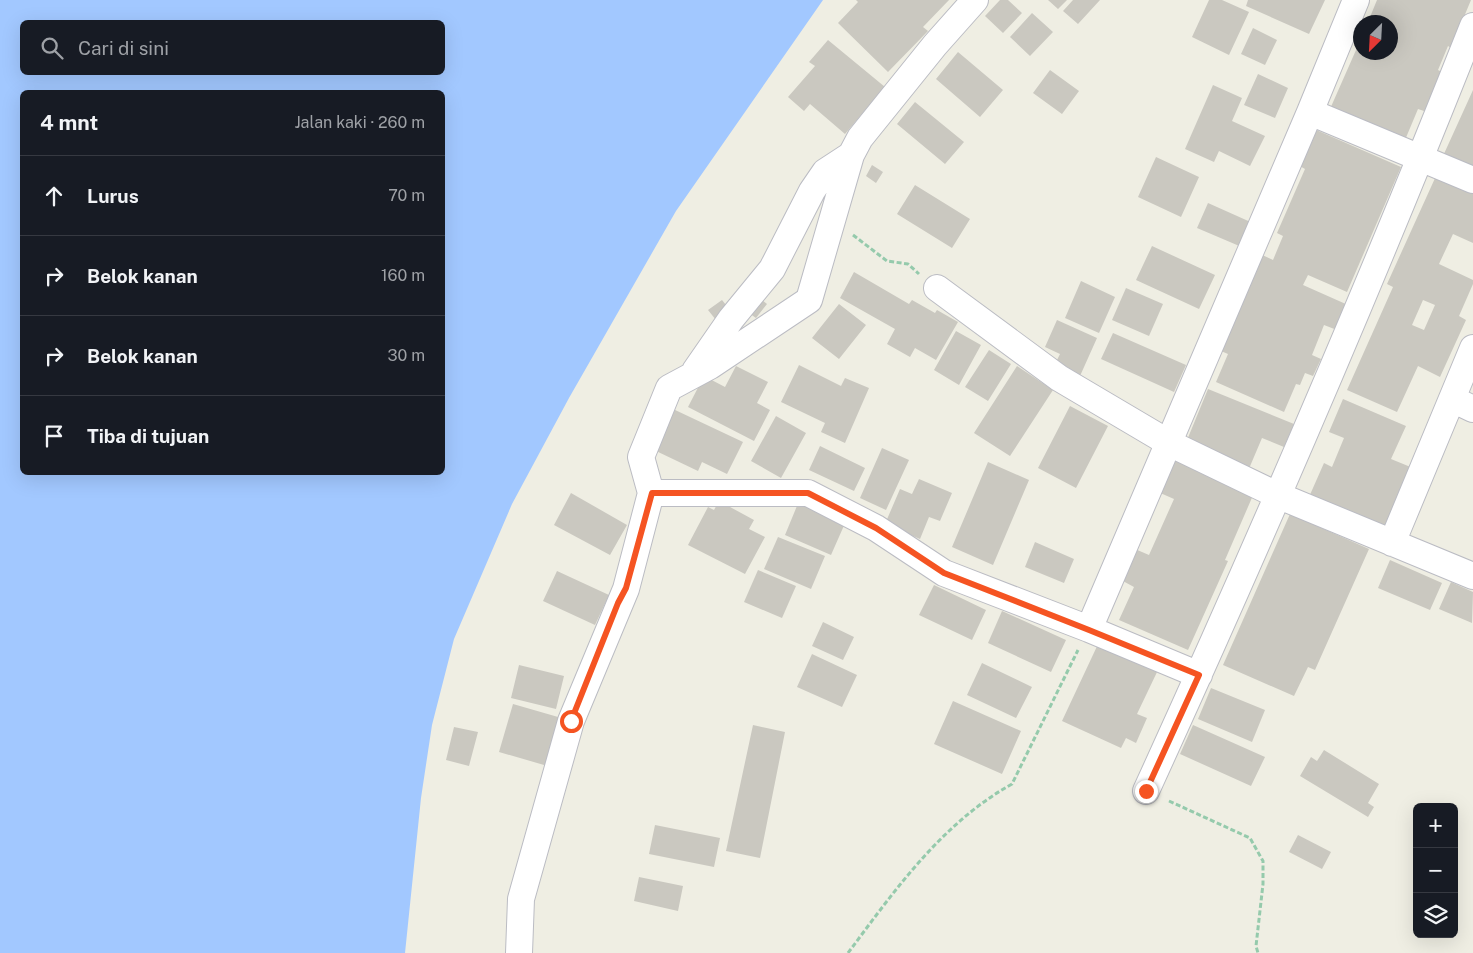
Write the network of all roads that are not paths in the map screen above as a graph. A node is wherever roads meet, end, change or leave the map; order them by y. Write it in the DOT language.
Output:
graph roads {
  1 [pos="975,0"];
  2 [pos="1356,0"];
  3 [pos="1473,26"];
  4 [pos="1310,112"];
  5 [pos="851,155"];
  6 [pos="1421,158"];
  7 [pos="1473,180"];
  8 [pos="937,288"];
  9 [pos="1473,348"];
  10 [pos="692,376"];
  11 [pos="1462,404"];
  12 [pos="1169,443"];
  13 [pos="652,493"];
  14 [pos="1277,495"];
  15 [pos="1392,542"];
  16 [pos="1473,576"];
  17 [pos="1089,630"];
  18 [pos="1199,675"];
  19 [pos="1146,791"];
  20 [pos="519,953"];
  1 -- 5 [label="street"];
  2 -- 4 [label="street"];
  3 -- 6 [label="street"];
  4 -- 6 [label="street"];
  4 -- 12 [label="street"];
  5 -- 10 [label="street"];
  5 -- 10 [label="street"];
  6 -- 7 [label="street"];
  6 -- 14 [label="street"];
  8 -- 12 [label="street"];
  9 -- 11 [label="street"];
  10 -- 13 [label="street"];
  11 -- 15 [label="street"];
  12 -- 14 [label="street"];
  12 -- 17 [label="street"];
  13 -- 17 [label="street"];
  13 -- 20 [label="street"];
  14 -- 15 [label="street"];
  14 -- 18 [label="street"];
  15 -- 16 [label="street"];
  17 -- 18 [label="street"];
  18 -- 19 [label="street"];
}
